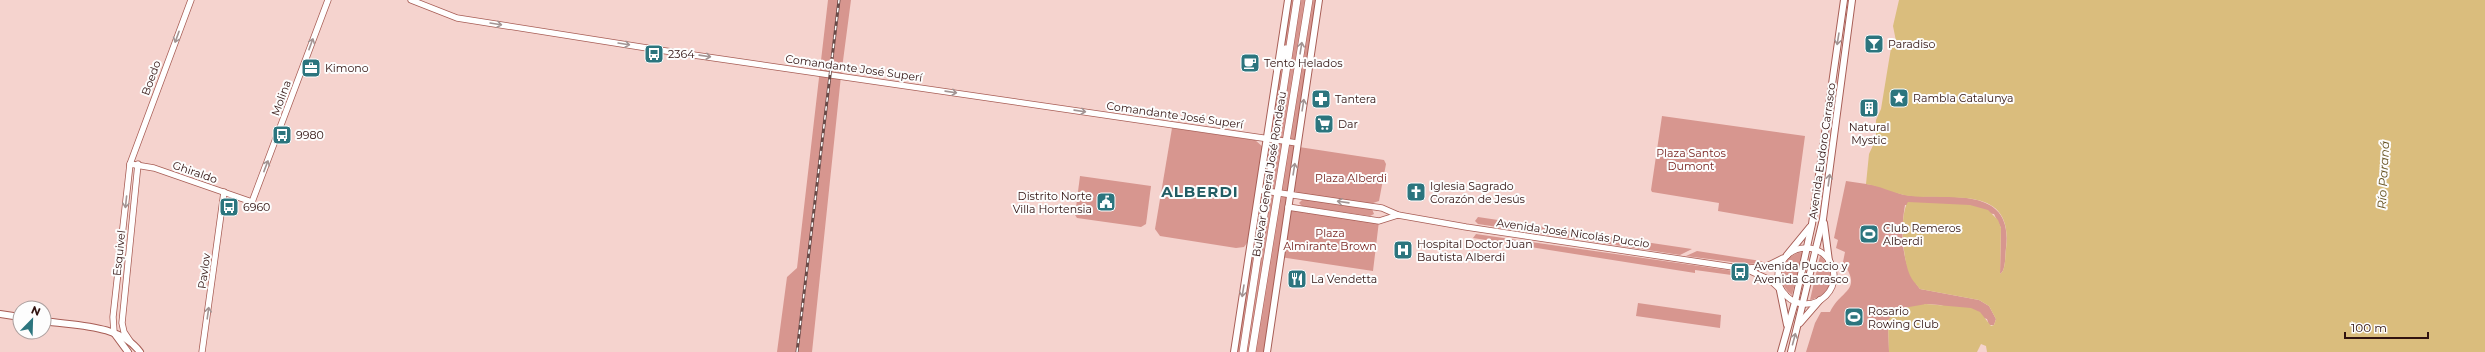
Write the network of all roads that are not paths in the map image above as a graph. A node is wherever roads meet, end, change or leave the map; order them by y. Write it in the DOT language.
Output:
graph roads {
  1 [pos="190,0"];
  2 [pos="328,0"];
  3 [pos="411,0"];
  4 [pos="1288,0"];
  5 [pos="1296,0"];
  6 [pos="1309,0"];
  7 [pos="1320,0"];
  8 [pos="1844,0"];
  9 [pos="1852,0"];
  10 [pos="1290,40"];
  11 [pos="1278,69"];
  12 [pos="1267,139"];
  13 [pos="1275,140"];
  14 [pos="1285,141"];
  15 [pos="1298,143"];
  16 [pos="130,164"];
  17 [pos="138,164"];
  18 [pos="1259,190"];
  19 [pos="1268,191"];
  20 [pos="224,192"];
  21 [pos="1277,193"];
  22 [pos="1290,195"];
  23 [pos="252,202"];
  24 [pos="1288,207"];
  25 [pos="1398,215"];
  26 [pos="1823,219"];
  27 [pos="1812,224"];
  28 [pos="1808,248"];
  29 [pos="1816,250"];
  30 [pos="1786,256"];
  31 [pos="1829,260"];
  32 [pos="1746,269"];
  33 [pos="1778,281"];
  34 [pos="1782,292"];
  35 [pos="1820,300"];
  36 [pos="1795,302"];
  37 [pos="1804,304"];
  38 [pos="0,314"];
  39 [pos="12,316"];
  40 [pos="52,323"];
  41 [pos="1798,326"];
  42 [pos="1787,331"];
  43 [pos="114,333"];
  44 [pos="130,341"];
  45 [pos="128,352"];
  46 [pos="140,352"];
  47 [pos="202,352"];
  48 [pos="1234,352"];
  49 [pos="1243,352"];
  50 [pos="1252,352"];
  51 [pos="1267,352"];
  52 [pos="1781,352"];
  53 [pos="1791,352"];
  1 -- 16 [label="street, Boedo, one-way"];
  23 -- 2 [label="street, Molina, one-way"];
  3 -- 12 [label="street, Comandante José Superí, one-way"];
  4 -- 11 [label="main road, Bulevar General José Rondeau"];
  5 -- 10 [label="main road, Bulevar General José Rondeau"];
  14 -- 6 [label="main road, Bulevar General José Rondeau, one-way"];
  15 -- 7 [label="main road, one-way"];
  8 -- 27 [label="main road, Avenida Eudoro Carrasco, one-way"];
  26 -- 9 [label="main road, Avenida Eudoro Carrasco, one-way"];
  10 -- 11 [label="main road"];
  10 -- 13 [label="main road, Bulevar General José Rondeau"];
  11 -- 12 [label="main road, Bulevar General José Rondeau"];
  12 -- 13 [label="street, Comandante José Superí"];
  12 -- 18 [label="main road, Bulevar General José Rondeau"];
  13 -- 14 [label="street, Comandante José Superí"];
  13 -- 19 [label="main road, Bulevar General José Rondeau"];
  14 -- 15 [label="street, Comandante José Superí"];
  14 -- 21 [label="main road, Bulevar General José Rondeau"];
  22 -- 15 [label="main road, one-way"];
  16 -- 17 [label="street, Ghiraldo"];
  16 -- 43 [label="street, Esquivel, one-way"];
  17 -- 20 [label="street, Ghiraldo"];
  17 -- 44 [label="street, Esquivel"];
  18 -- 19 [label="street, Avenida José Nicolás Puccio"];
  18 -- 48 [label="main road, Bulevar General José Rondeau, one-way"];
  19 -- 21 [label="street, Avenida José Nicolás Puccio"];
  19 -- 49 [label="main road, Bulevar General José Rondeau"];
  20 -- 23 [label="street, Ghiraldo"];
  47 -- 20 [label="street, Pavlov, one-way"];
  21 -- 22 [label="street, Avenida José Nicolás Puccio"];
  21 -- 50 [label="main road, Bulevar General José Rondeau"];
  22 -- 24 [label="main road"];
  25 -- 22 [label="street, Avenida José Nicolás Puccio, one-way"];
  24 -- 25 [label="street, Avenida José Nicolás Puccio"];
  24 -- 51 [label="main road"];
  25 -- 32 [label="street, Avenida José Nicolás Puccio"];
  26 -- 29 [label="main road, Avenida Eudoro Carrasco"];
  26 -- 31 [label="main road"];
  27 -- 28 [label="main road, Avenida Eudoro Carrasco"];
  27 -- 30 [label="main road"];
  28 -- 29 [label="street"];
  28 -- 30 [label="street, Avenida José Nicolás Puccio"];
  28 -- 36 [label="main road, Avenida Eudoro Carrasco"];
  29 -- 31 [label="street"];
  29 -- 37 [label="main road, Avenida Eudoro Carrasco"];
  30 -- 32 [label="street, Avenida José Nicolás Puccio"];
  30 -- 33 [label="street"];
  31 -- 35 [label="street"];
  32 -- 34 [label="street, Avenida José Nicolás Puccio"];
  33 -- 34 [label="main road"];
  34 -- 36 [label="street, Avenida José Nicolás Puccio"];
  34 -- 42 [label="main road"];
  35 -- 37 [label="street"];
  35 -- 41 [label="main road"];
  36 -- 37 [label="street"];
  36 -- 42 [label="main road, Avenida Eudoro Carrasco"];
  37 -- 41 [label="main road, Avenida Eudoro Carrasco"];
  38 -- 39 [label="main road"];
  40 -- 43 [label="main road"];
  53 -- 41 [label="main road, Avenida Eudoro Carrasco, one-way"];
  42 -- 52 [label="main road, Avenida Eudoro Carrasco"];
  43 -- 44 [label="main road"];
  43 -- 45 [label="main road"];
  44 -- 46 [label="main road"];
}
